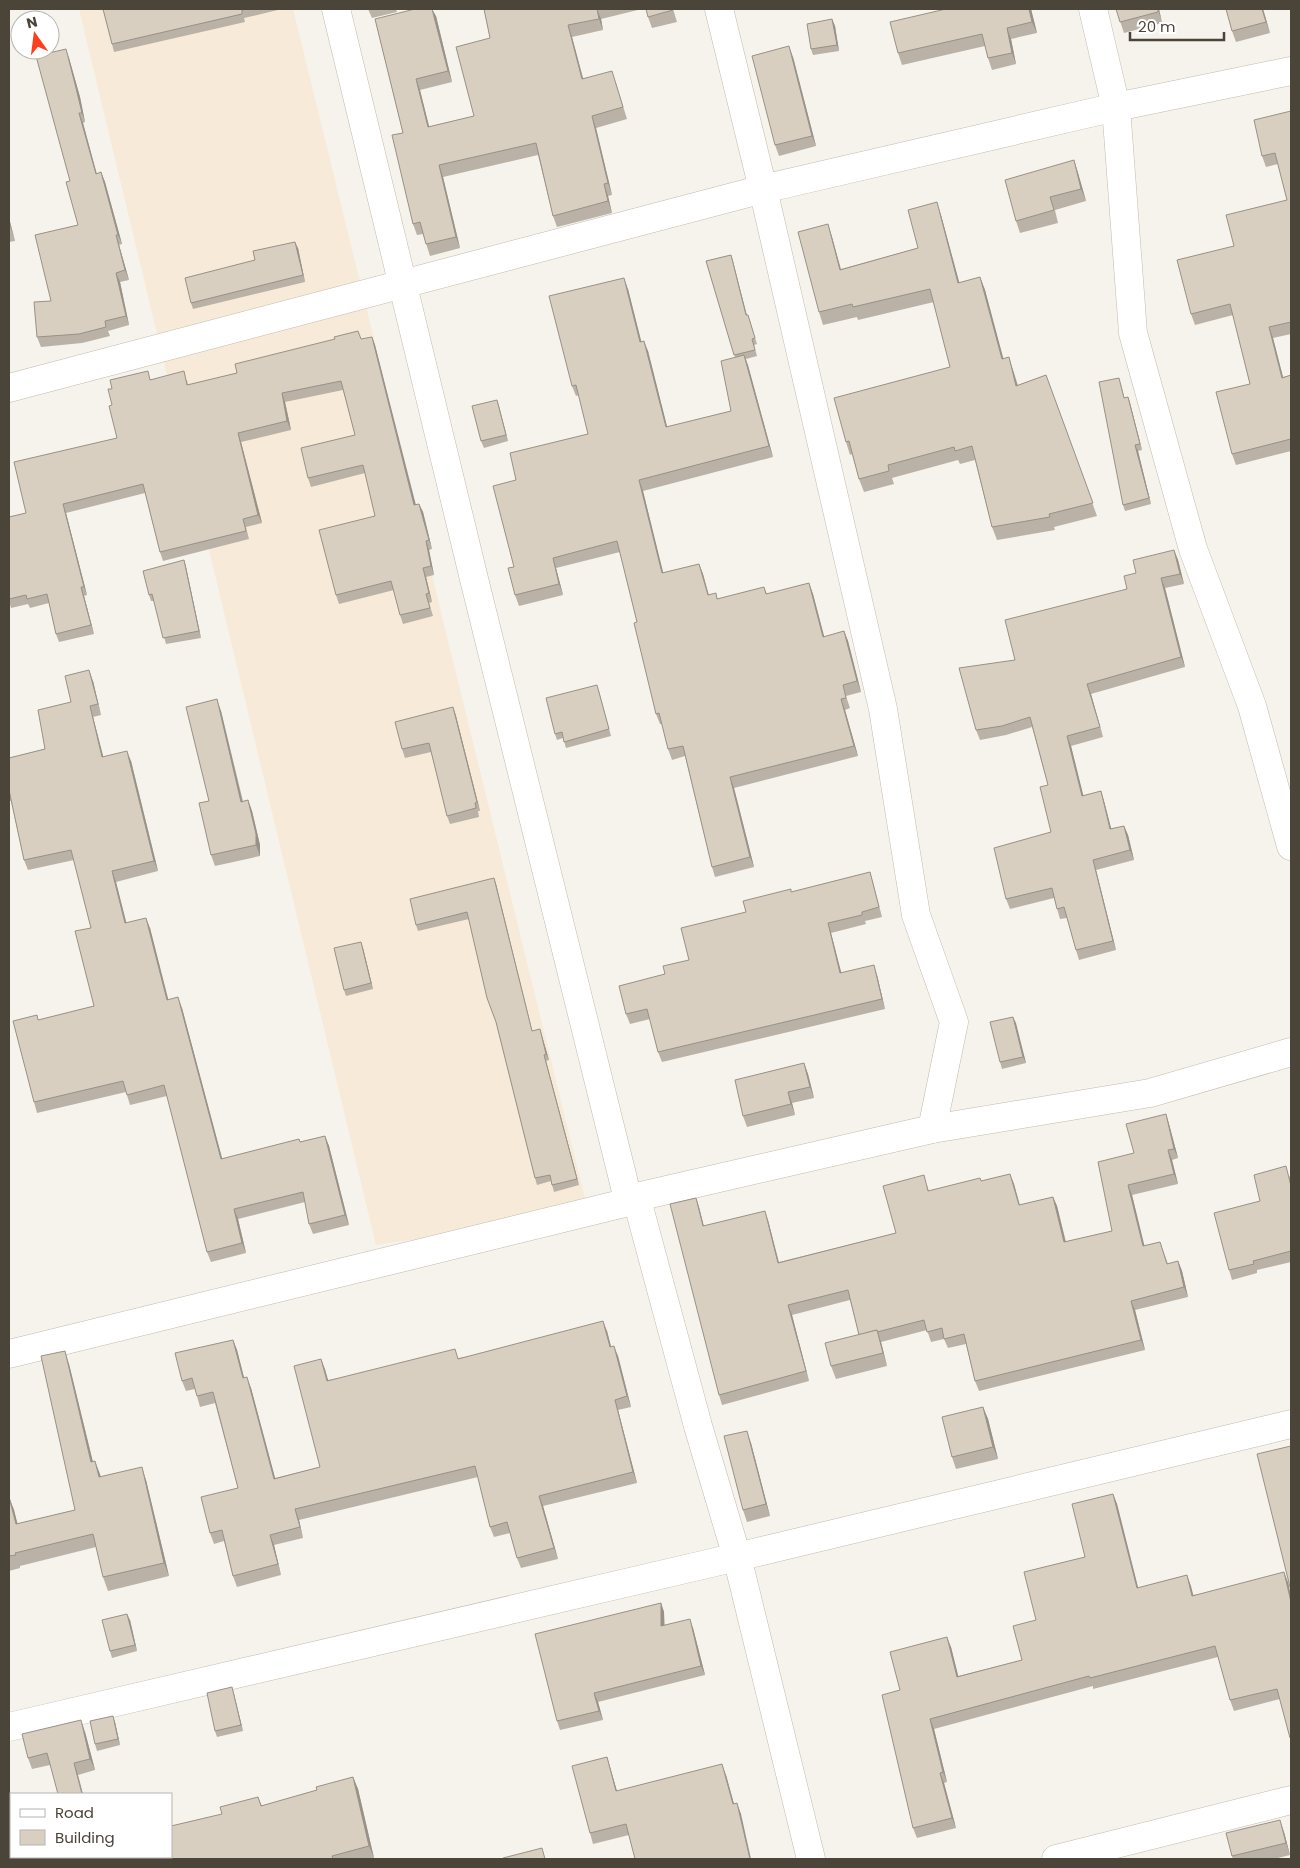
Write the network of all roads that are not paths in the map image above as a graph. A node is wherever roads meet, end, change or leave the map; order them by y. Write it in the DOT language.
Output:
graph roads {
  1 [pos="336,9"];
  2 [pos="719,9"];
  3 [pos="1093,9"];
  4 [pos="1291,72"];
  5 [pos="1116,107"];
  6 [pos="763,189"];
  7 [pos="402,284"];
  8 [pos="9,388"];
  9 [pos="1291,846"];
  10 [pos="1291,1052"];
  11 [pos="932,1129"];
  12 [pos="632,1199"];
  13 [pos="9,1354"];
  14 [pos="1291,1424"];
  15 [pos="737,1557"];
  16 [pos="9,1727"];
  17 [pos="1291,1800"];
  18 [pos="811,1859"];
  19 [pos="1056,1859"];
  1 -- 7 [label="street"];
  2 -- 6 [label="street"];
  3 -- 5 [label="street"];
  4 -- 5 [label="street"];
  5 -- 6 [label="street"];
  5 -- 9 [label="street"];
  6 -- 7 [label="street"];
  6 -- 11 [label="street"];
  7 -- 8 [label="street"];
  7 -- 12 [label="street"];
  10 -- 11 [label="street"];
  11 -- 12 [label="street"];
  12 -- 13 [label="street"];
  12 -- 15 [label="street"];
  14 -- 15 [label="street"];
  15 -- 16 [label="street"];
  15 -- 18 [label="street"];
  17 -- 19 [label="street"];
}
